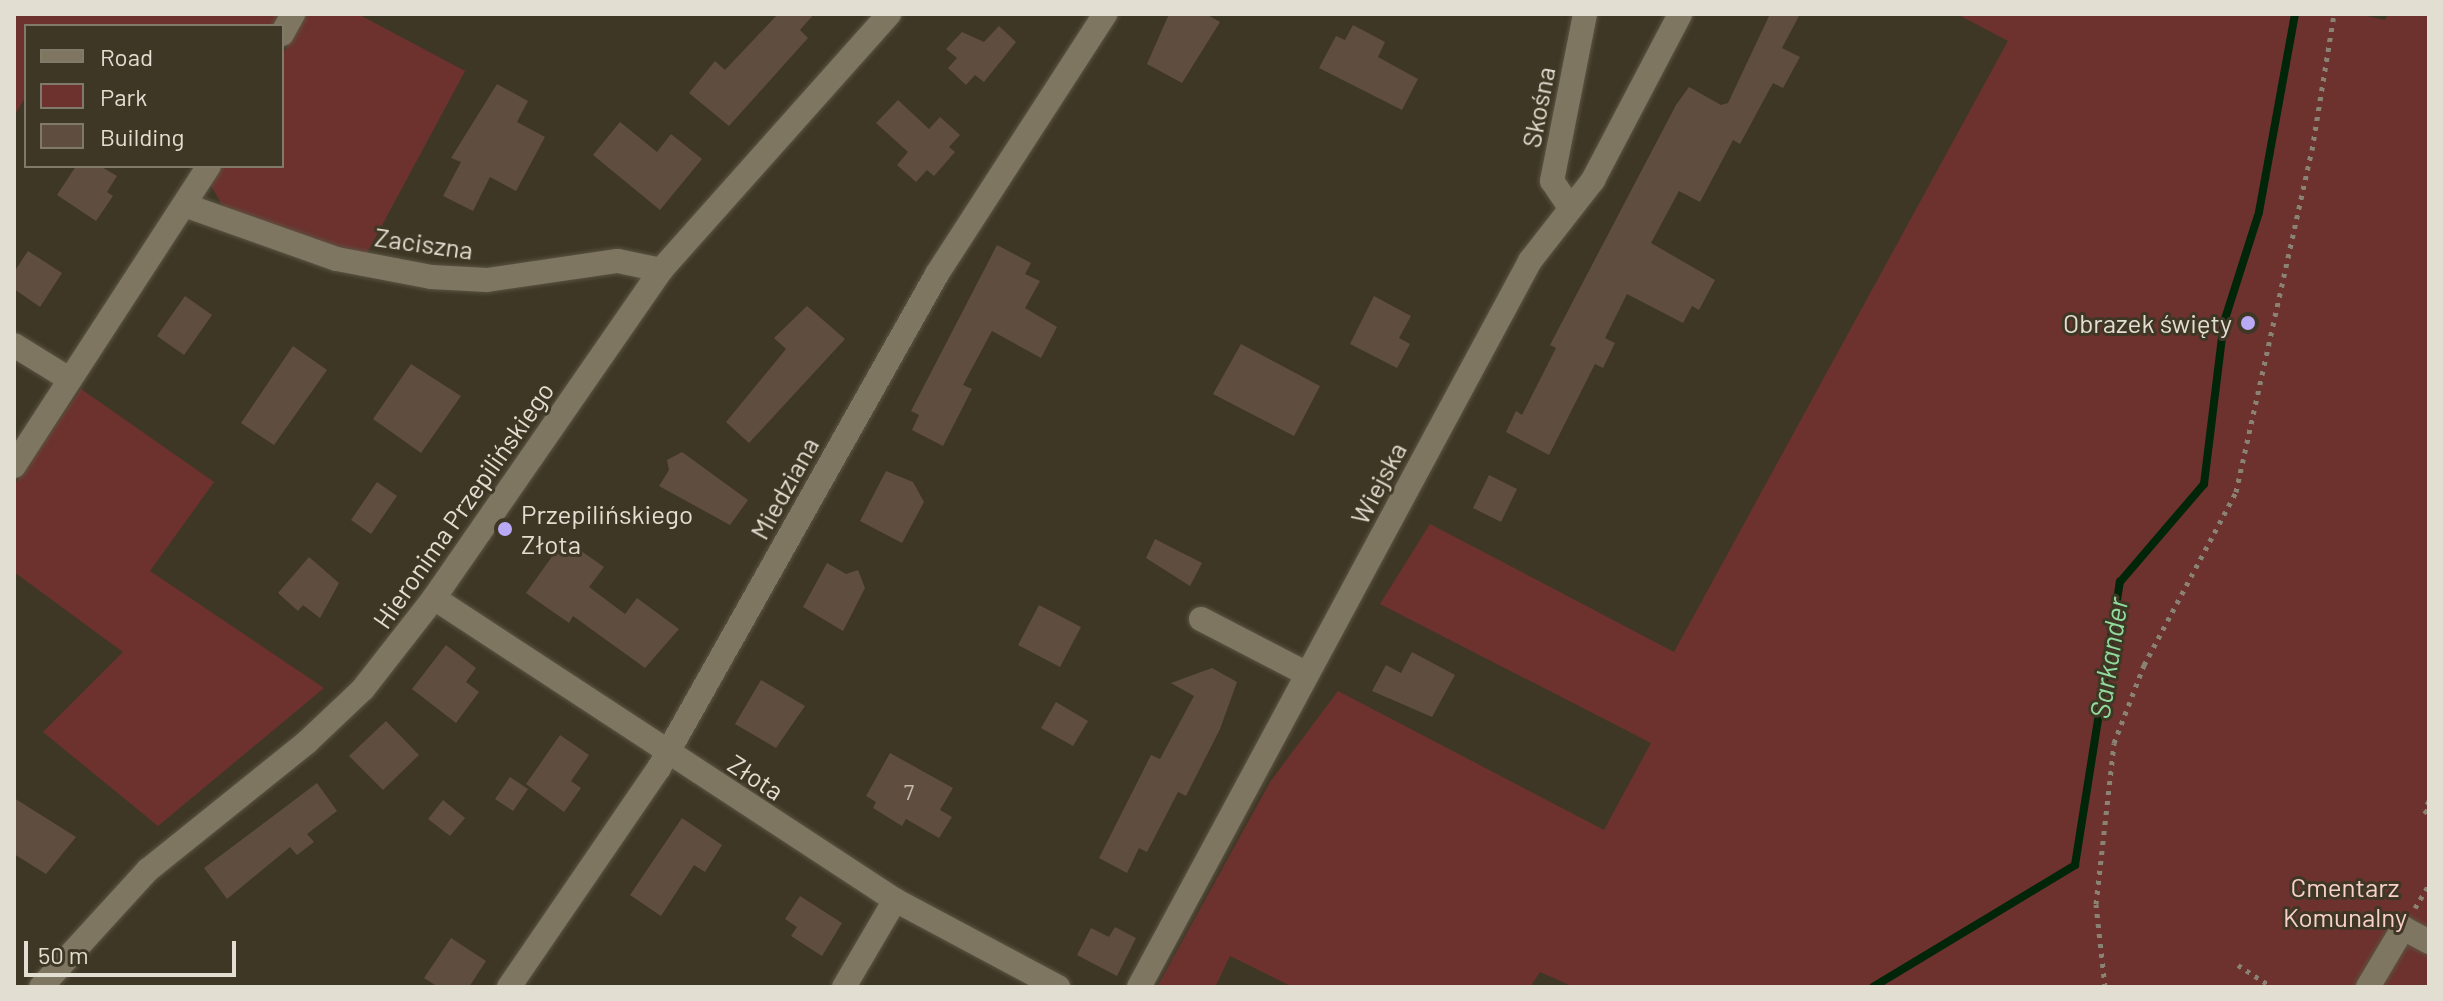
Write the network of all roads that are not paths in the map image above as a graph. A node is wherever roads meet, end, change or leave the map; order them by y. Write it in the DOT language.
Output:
graph roads {
  1 [pos="889,14"];
  2 [pos="1105,14"];
  3 [pos="1585,14"];
  4 [pos="1680,14"];
  5 [pos="208,168"];
  6 [pos="187,206"];
  7 [pos="1569,206"];
  8 [pos="661,270"];
  9 [pos="14,345"];
  10 [pos="69,379"];
  11 [pos="14,466"];
  12 [pos="434,598"];
  13 [pos="1201,619"];
  14 [pos="1307,674"];
  15 [pos="667,753"];
  16 [pos="895,900"];
  17 [pos="2429,942"];
  18 [pos="41,987"];
  19 [pos="509,987"];
  20 [pos="844,987"];
  21 [pos="1058,987"];
  22 [pos="1139,987"];
  23 [pos="2368,987"];
  1 -- 8 [label="street, Hieronima Przepilińskiego"];
  2 -- 15 [label="street, Miedziana"];
  3 -- 7 [label="street, Skośna"];
  4 -- 7 [label="street, Wiejska"];
  5 -- 6 [label="street"];
  6 -- 8 [label="street, Zaciszna"];
  6 -- 10 [label="street"];
  7 -- 14 [label="street, Wiejska"];
  8 -- 12 [label="street, Hieronima Przepilińskiego"];
  9 -- 10 [label="street"];
  10 -- 11 [label="street"];
  12 -- 15 [label="street, Złota"];
  12 -- 18 [label="street, Hieronima Przepilińskiego"];
  13 -- 14 [label="street"];
  14 -- 22 [label="street, Wiejska"];
  15 -- 16 [label="street, Złota"];
  15 -- 19 [label="street, Miedziana"];
  16 -- 20 [label="street"];
  16 -- 21 [label="street, Złota"];
  17 -- 23 [label="street"];
}
